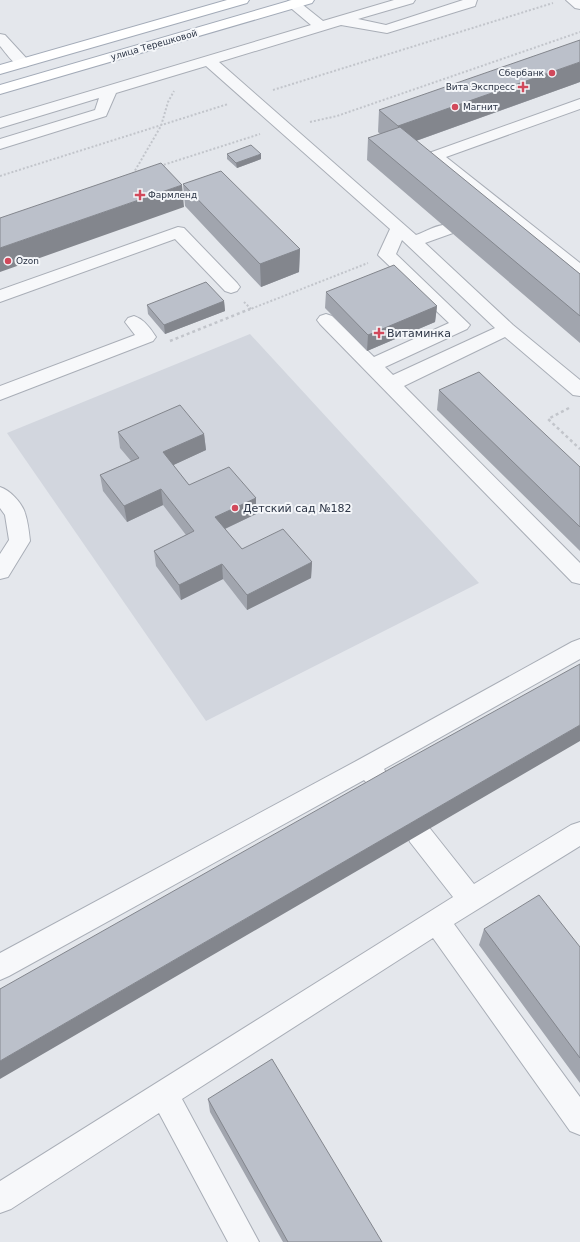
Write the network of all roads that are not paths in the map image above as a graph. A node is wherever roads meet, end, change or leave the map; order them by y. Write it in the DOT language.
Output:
graph roads {
  1 [pos="242,0"];
  2 [pos="307,0"];
  3 [pos="408,0"];
  4 [pos="470,0"];
  5 [pos="573,0"];
  6 [pos="293,4"];
  7 [pos="580,5"];
  8 [pos="341,20"];
  9 [pos="321,26"];
  10 [pos="0,38"];
  11 [pos="52,55"];
  12 [pos="208,60"];
  13 [pos="23,63"];
  14 [pos="0,70"];
  15 [pos="66,70"];
  16 [pos="0,90"];
  17 [pos="110,90"];
  18 [pos="580,104"];
  19 [pos="0,123"];
  20 [pos="0,144"];
  21 [pos="399,228"];
  22 [pos="447,229"];
  23 [pos="413,242"];
  24 [pos="580,272"];
  25 [pos="231,287"];
  26 [pos="0,296"];
  27 [pos="326,320"];
  28 [pos="134,322"];
  29 [pos="507,329"];
  30 [pos="372,365"];
  31 [pos="391,384"];
  32 [pos="0,393"];
  33 [pos="577,398"];
  34 [pos="0,494"];
  35 [pos="0,571"];
  36 [pos="580,576"];
  37 [pos="580,648"];
  38 [pos="368,766"];
  39 [pos="386,788"];
  40 [pos="580,833"];
  41 [pos="420,834"];
  42 [pos="471,900"];
  43 [pos="436,921"];
  44 [pos="0,967"];
  45 [pos="164,1094"];
  46 [pos="580,1121"];
  47 [pos="0,1198"];
  48 [pos="244,1242"];
  1 -- 11 [label="main road, улица Терешковой"];
  2 -- 6 [label="main road, улица Терешковой"];
  3 -- 8 [label="street"];
  4 -- 8 [label="street"];
  5 -- 7 [label="street"];
  6 -- 9 [label="street"];
  6 -- 15 [label="main road, улица Терешковой"];
  8 -- 9 [label="street"];
  9 -- 12 [label="street"];
  10 -- 13 [label="street"];
  11 -- 13 [label="main road, улица Терешковой"];
  11 -- 15 [label="main road"];
  12 -- 17 [label="street"];
  12 -- 21 [label="street"];
  13 -- 14 [label="main road, улица Терешковой"];
  15 -- 16 [label="main road, улица Терешковой"];
  17 -- 19 [label="street"];
  17 -- 20 [label="street"];
  18 -- 24 [label="street"];
  21 -- 23 [label="street"];
  21 -- 30 [label="street"];
  22 -- 23 [label="street"];
  23 -- 29 [label="street"];
  25 -- 26 [label="street"];
  27 -- 30 [label="street"];
  28 -- 32 [label="street"];
  29 -- 31 [label="street"];
  29 -- 33 [label="street"];
  30 -- 31 [label="street"];
  31 -- 36 [label="street"];
  34 -- 35 [label="street"];
  37 -- 38 [label="street"];
  38 -- 39 [label="street"];
  38 -- 44 [label="street"];
  40 -- 42 [label="street"];
  41 -- 42 [label="street"];
  42 -- 43 [label="street"];
  43 -- 45 [label="street"];
  43 -- 46 [label="street"];
  45 -- 47 [label="street"];
  45 -- 48 [label="street"];
}
